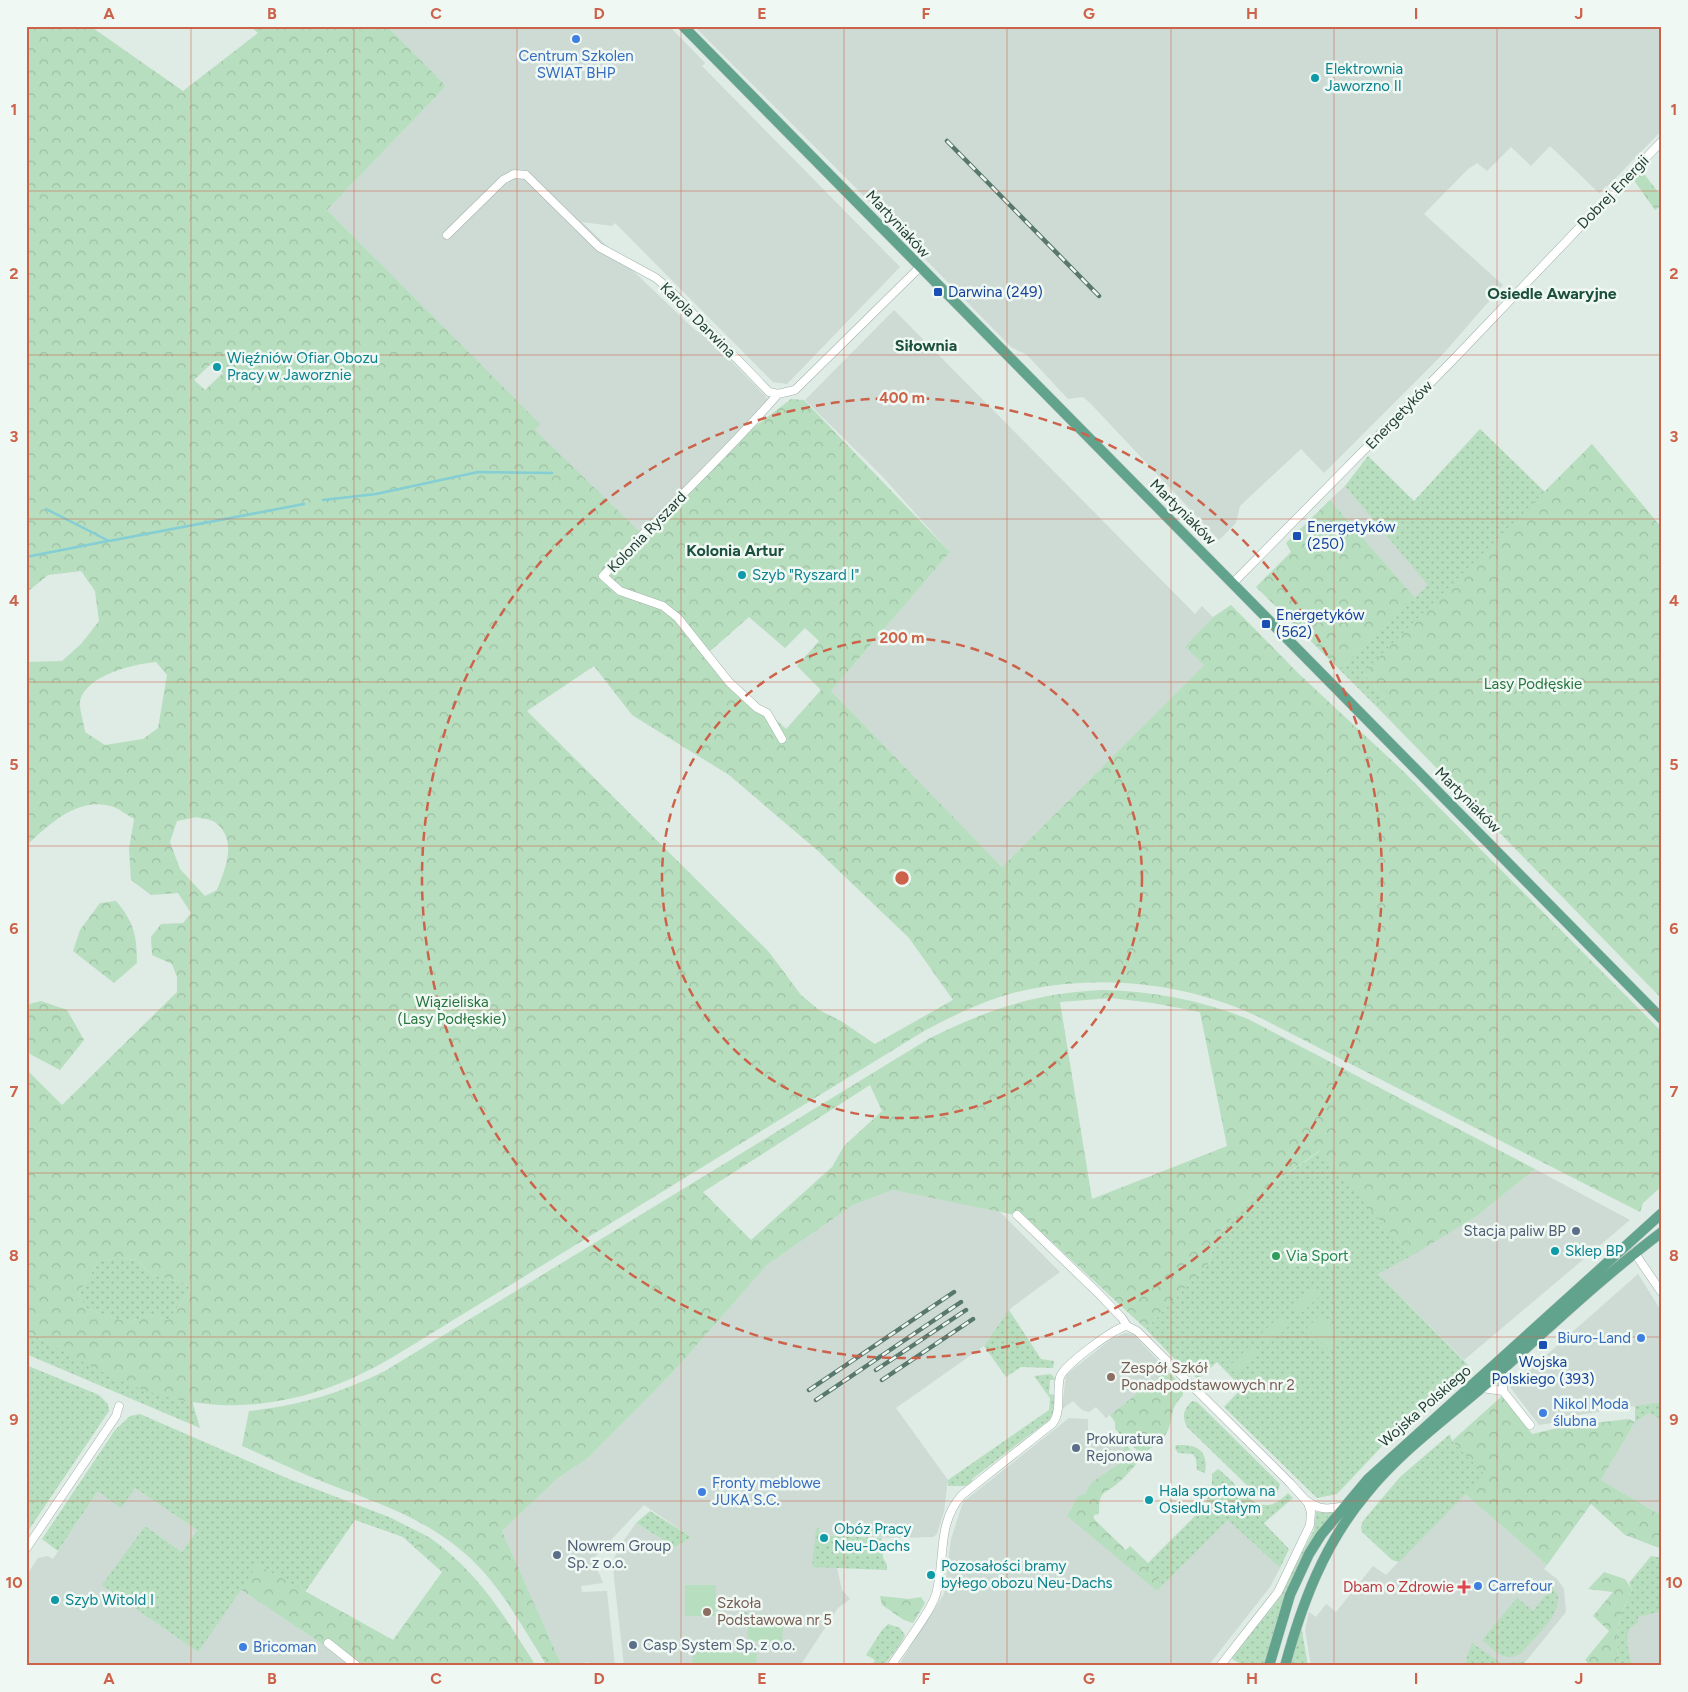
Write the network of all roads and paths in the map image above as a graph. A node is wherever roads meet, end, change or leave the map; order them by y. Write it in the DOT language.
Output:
graph roads {
  1 [pos="683,26"];
  2 [pos="1662,141"];
  3 [pos="446,236"];
  4 [pos="1564,244"];
  5 [pos="918,268"];
  6 [pos="778,394"];
  7 [pos="1232,584"];
  8 [pos="782,739"];
  9 [pos="1662,1019"];
  10 [pos="1662,1213"];
  11 [pos="1017,1216"];
  12 [pos="1662,1232"];
  13 [pos="1634,1252"];
  14 [pos="1662,1293"];
  15 [pos="1127,1326"];
  16 [pos="1503,1369"];
  17 [pos="1482,1388"];
  18 [pos="1504,1391"];
  19 [pos="119,1406"];
  20 [pos="1530,1425"];
  21 [pos="1304,1498"];
  22 [pos="1345,1506"];
  23 [pos="26,1549"];
  24 [pos="328,1643"];
  25 [pos="357,1666"];
  26 [pos="891,1666"];
  27 [pos="1220,1666"];
  28 [pos="1269,1666"];
  29 [pos="1285,1666"];
  1 -- 5 [label="main road, Martyniaków"];
  2 -- 4 [label="street, Dobrej Energii"];
  3 -- 6 [label="street, Karola Darwina"];
  4 -- 7 [label="street, Energetyków"];
  5 -- 6 [label="street"];
  5 -- 7 [label="main road, Martyniaków"];
  6 -- 8 [label="street, Kolonia Ryszard"];
  7 -- 9 [label="main road, Martyniaków"];
  10 -- 22 [label="main road, Wojska Polskiego"];
  11 -- 15 [label="street"];
  12 -- 13 [label="main road, Wojska Polskiego"];
  13 -- 14 [label="street"];
  13 -- 16 [label="main road, Wojska Polskiego"];
  15 -- 21 [label="street"];
  15 -- 26 [label="street"];
  16 -- 17 [label="main road, Wojska Polskiego"];
  16 -- 18 [label="street"];
  17 -- 18 [label="street"];
  17 -- 29 [label="main road, Wojska Polskiego"];
  18 -- 20 [label="street"];
  19 -- 23 [label="street"];
  21 -- 22 [label="street"];
  21 -- 27 [label="street"];
  22 -- 28 [label="main road, Wojska Polskiego"];
  24 -- 25 [label="street"];
}
